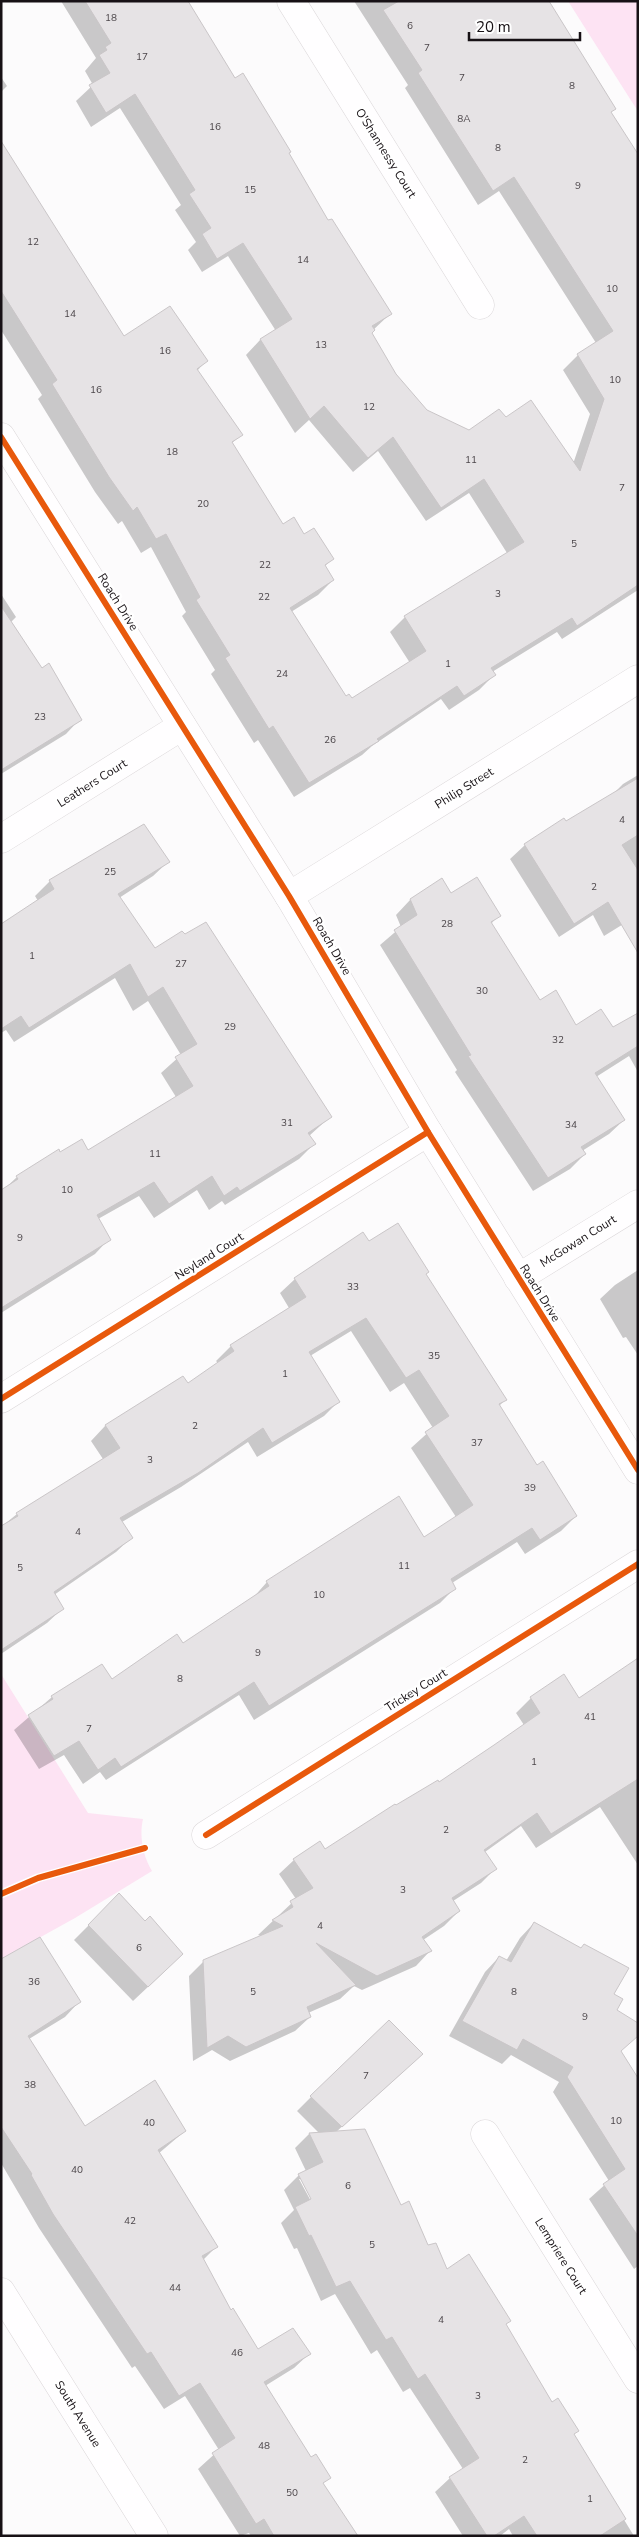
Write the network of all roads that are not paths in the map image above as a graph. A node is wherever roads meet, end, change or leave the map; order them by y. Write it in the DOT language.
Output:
graph roads {
  1 [pos="291,1"];
  2 [pos="480,305"];
  3 [pos="1,437"];
  4 [pos="638,679"];
  5 [pos="182,726"];
  6 [pos="1,839"];
  7 [pos="289,896"];
  8 [pos="428,1132"];
  9 [pos="638,1204"];
  10 [pos="518,1278"];
  11 [pos="1,1398"];
  12 [pos="638,1470"];
  13 [pos="638,1564"];
  14 [pos="206,1835"];
  15 [pos="484,2134"];
  16 [pos="1,2292"];
  17 [pos="638,2379"];
  18 [pos="154,2536"];
  1 -- 2 [label="street, O'Shannessy Court"];
  3 -- 5 [label="street, Roach Drive"];
  4 -- 7 [label="street, Philip Street"];
  5 -- 6 [label="street, Leathers Court"];
  5 -- 7 [label="street, Roach Drive"];
  7 -- 8 [label="street, Roach Drive"];
  8 -- 10 [label="street, Roach Drive"];
  8 -- 11 [label="street, Neyland Court"];
  9 -- 10 [label="street, McGowan Court"];
  10 -- 12 [label="street, Roach Drive"];
  13 -- 14 [label="street, Trickey Court"];
  15 -- 17 [label="street, Lempriere Court"];
  16 -- 18 [label="street, South Avenue"];
}
